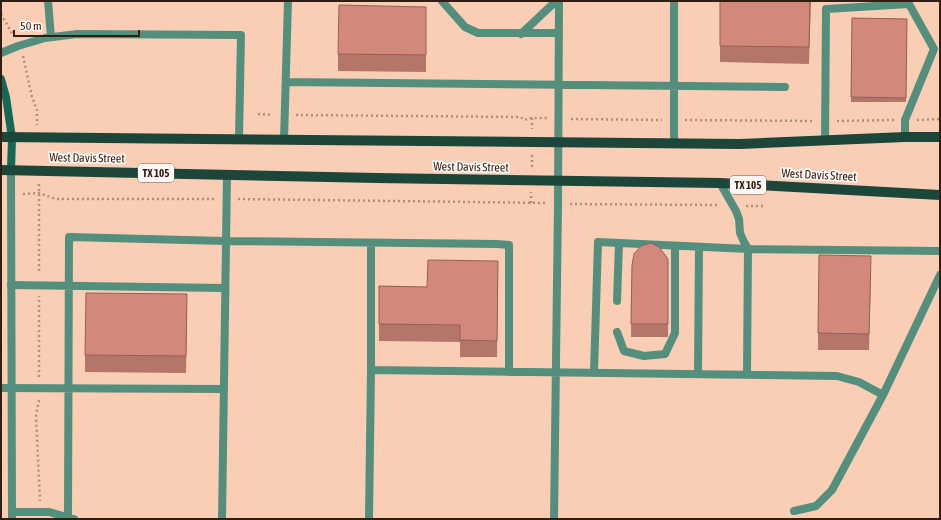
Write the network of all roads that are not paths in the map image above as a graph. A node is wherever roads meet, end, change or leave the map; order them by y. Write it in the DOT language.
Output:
graph roads {
  1 [pos="48,1"];
  2 [pos="288,1"];
  3 [pos="442,1"];
  4 [pos="558,1"];
  5 [pos="674,1"];
  6 [pos="521,34"];
  7 [pos="559,34"];
  8 [pos="51,37"];
  9 [pos="1,53"];
  10 [pos="1,79"];
  11 [pos="286,82"];
  12 [pos="558,84"];
  13 [pos="674,86"];
  14 [pos="785,87"];
  15 [pos="1,137"];
  16 [pos="905,137"];
  17 [pos="940,137"];
  18 [pos="12,138"];
  19 [pos="239,139"];
  20 [pos="284,140"];
  21 [pos="825,140"];
  22 [pos="558,142"];
  23 [pos="674,143"];
  24 [pos="6,170"];
  25 [pos="227,175"];
  26 [pos="558,181"];
  27 [pos="720,183"];
  28 [pos="940,195"];
  29 [pos="225,241"];
  30 [pos="371,243"];
  31 [pos="619,243"];
  32 [pos="675,246"];
  33 [pos="699,247"];
  34 [pos="748,249"];
  35 [pos="940,251"];
  36 [pos="940,275"];
  37 [pos="12,285"];
  38 [pos="69,285"];
  39 [pos="224,288"];
  40 [pos="617,302"];
  41 [pos="617,332"];
  42 [pos="371,370"];
  43 [pos="509,372"];
  44 [pos="556,372"];
  45 [pos="594,373"];
  46 [pos="698,374"];
  47 [pos="747,375"];
  48 [pos="12,387"];
  49 [pos="1,388"];
  50 [pos="68,388"];
  51 [pos="223,389"];
  52 [pos="883,394"];
  53 [pos="794,511"];
  54 [pos="12,515"];
  55 [pos="71,518"];
  56 [pos="222,519"];
  57 [pos="369,519"];
  58 [pos="554,519"];
  1 -- 8 [label="street"];
  2 -- 11 [label="street"];
  3 -- 6 [label="street"];
  4 -- 6 [label="street"];
  4 -- 7 [label="street"];
  5 -- 13 [label="street"];
  6 -- 7 [label="street"];
  7 -- 12 [label="street"];
  8 -- 9 [label="street"];
  8 -- 19 [label="street"];
  10 -- 18 [label="main road"];
  11 -- 12 [label="street"];
  11 -- 20 [label="street"];
  12 -- 13 [label="street"];
  12 -- 22 [label="street"];
  13 -- 14 [label="street"];
  13 -- 23 [label="street"];
  15 -- 18 [label="main road, West Davis Street"];
  16 -- 17 [label="main road, West Davis Street"];
  16 -- 21 [label="main road, West Davis Street"];
  16 -- 21 [label="street"];
  18 -- 19 [label="main road, West Davis Street"];
  18 -- 24 [label="main road"];
  19 -- 20 [label="main road, West Davis Street"];
  20 -- 22 [label="main road, West Davis Street"];
  21 -- 23 [label="main road, West Davis Street"];
  22 -- 23 [label="main road, West Davis Street"];
  22 -- 26 [label="street"];
  24 -- 25 [label="main road, West Davis Street / TX 105"];
  24 -- 37 [label="street"];
  25 -- 26 [label="main road, West Davis Street / TX 105"];
  25 -- 29 [label="street"];
  26 -- 27 [label="main road, West Davis Street / TX 105"];
  26 -- 44 [label="street"];
  27 -- 28 [label="main road, West Davis Street / TX 105"];
  27 -- 34 [label="street"];
  29 -- 30 [label="street"];
  29 -- 38 [label="street"];
  29 -- 39 [label="street"];
  30 -- 42 [label="street"];
  30 -- 43 [label="street"];
  31 -- 32 [label="street"];
  31 -- 40 [label="street"];
  31 -- 45 [label="street"];
  32 -- 33 [label="street"];
  32 -- 41 [label="street"];
  33 -- 34 [label="street"];
  33 -- 46 [label="street"];
  34 -- 35 [label="street"];
  34 -- 47 [label="street"];
  36 -- 52 [label="street"];
  37 -- 38 [label="street"];
  37 -- 48 [label="street"];
  38 -- 39 [label="street"];
  38 -- 50 [label="street"];
  39 -- 51 [label="street"];
  42 -- 43 [label="street"];
  42 -- 57 [label="street"];
  43 -- 44 [label="street"];
  44 -- 45 [label="street"];
  44 -- 58 [label="street"];
  45 -- 46 [label="street"];
  46 -- 47 [label="street"];
  47 -- 52 [label="street"];
  48 -- 49 [label="street"];
  48 -- 50 [label="street"];
  48 -- 54 [label="street"];
  50 -- 51 [label="street"];
  50 -- 55 [label="street"];
  51 -- 56 [label="street"];
  52 -- 53 [label="street"];
  54 -- 55 [label="street"];
}
